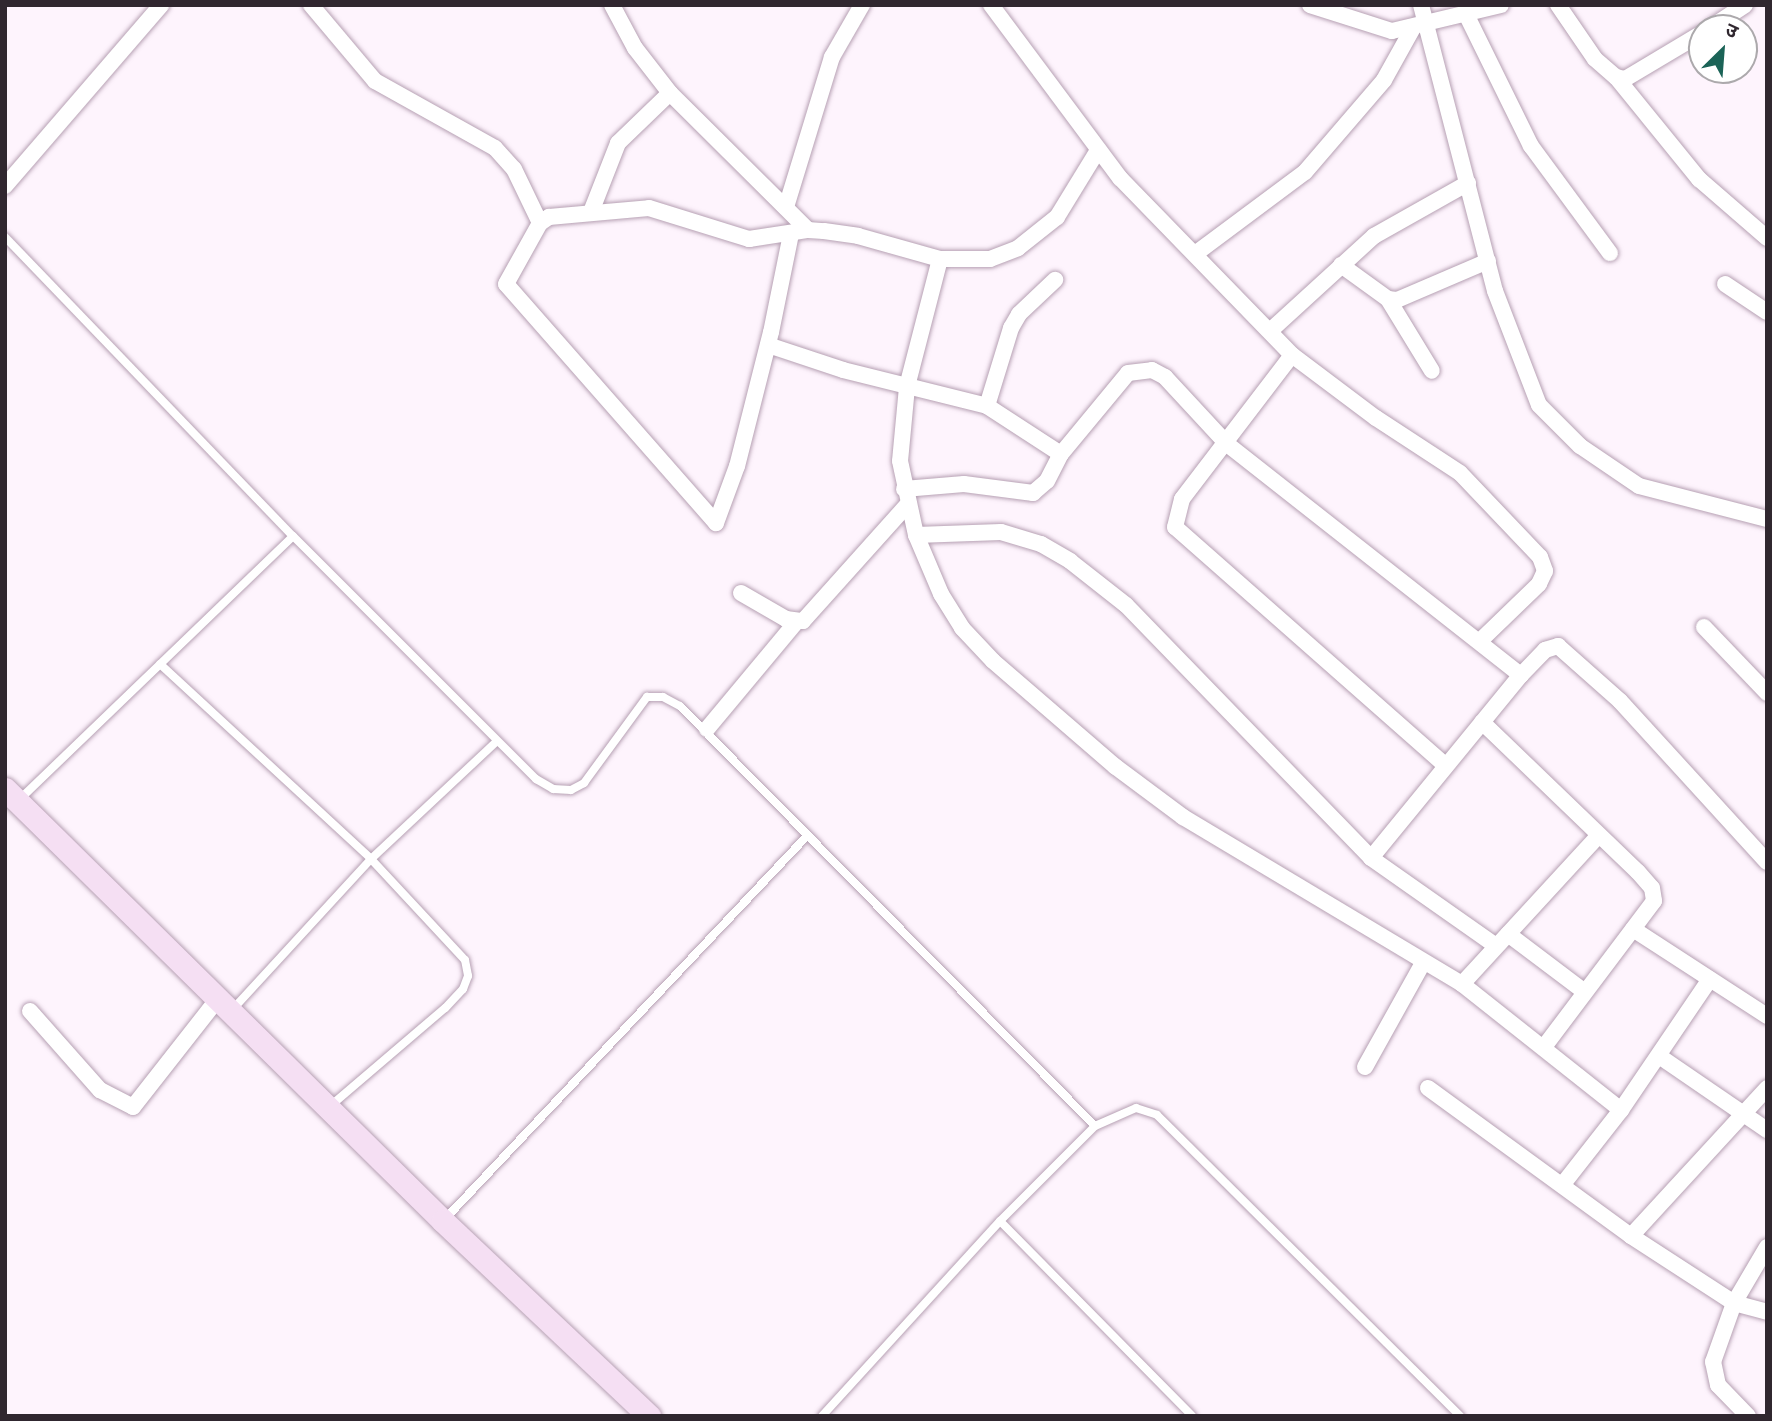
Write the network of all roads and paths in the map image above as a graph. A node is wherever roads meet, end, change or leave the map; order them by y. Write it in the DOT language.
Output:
graph roads {
  1 [pos="161,5"];
  2 [pos="311,5"];
  3 [pos="612,5"];
  4 [pos="862,5"];
  5 [pos="991,5"];
  6 [pos="1310,5"];
  7 [pos="1421,5"];
  8 [pos="1501,5"];
  9 [pos="1558,5"];
  10 [pos="1466,14"];
  11 [pos="1421,25"];
  12 [pos="1688,41"];
  13 [pos="1616,77"];
  14 [pos="670,93"];
  15 [pos="1098,150"];
  16 [pos="1468,183"];
  17 [pos="5,186"];
  18 [pos="787,204"];
  19 [pos="591,212"];
  20 [pos="540,223"];
  21 [pos="808,230"];
  22 [pos="790,234"];
  23 [pos="5,237"];
  24 [pos="1767,238"];
  25 [pos="1610,253"];
  26 [pos="1195,254"];
  27 [pos="940,259"];
  28 [pos="1488,261"];
  29 [pos="1340,264"];
  30 [pos="1055,280"];
  31 [pos="1725,284"];
  32 [pos="1388,299"];
  33 [pos="1767,312"];
  34 [pos="1270,331"];
  35 [pos="768,345"];
  36 [pos="1292,355"];
  37 [pos="1432,371"];
  38 [pos="907,387"];
  39 [pos="986,406"];
  40 [pos="1227,444"];
  41 [pos="1061,454"];
  42 [pos="906,496"];
  43 [pos="1767,519"];
  44 [pos="916,535"];
  45 [pos="293,536"];
  46 [pos="741,593"];
  47 [pos="796,622"];
  48 [pos="1704,627"];
  49 [pos="1481,640"];
  50 [pos="160,664"];
  51 [pos="1521,676"];
  52 [pos="1767,692"];
  53 [pos="1482,722"];
  54 [pos="707,729"];
  55 [pos="496,742"];
  56 [pos="1446,766"];
  57 [pos="12,795"];
  58 [pos="1599,835"];
  59 [pos="806,837"];
  60 [pos="1371,858"];
  61 [pos="370,859"];
  62 [pos="1767,862"];
  63 [pos="1633,929"];
  64 [pos="1507,934"];
  65 [pos="1496,946"];
  66 [pos="1423,963"];
  67 [pos="1710,979"];
  68 [pos="1462,984"];
  69 [pos="1586,992"];
  70 [pos="224,1007"];
  71 [pos="30,1011"];
  72 [pos="1767,1016"];
  73 [pos="1544,1047"];
  74 [pos="1659,1056"];
  75 [pos="1365,1067"];
  76 [pos="1428,1088"];
  77 [pos="1767,1088"];
  78 [pos="328,1108"];
  79 [pos="1621,1110"];
  80 [pos="1745,1116"];
  81 [pos="1095,1126"];
  82 [pos="1767,1130"];
  83 [pos="1563,1184"];
  84 [pos="1000,1221"];
  85 [pos="443,1222"];
  86 [pos="1631,1236"];
  87 [pos="1767,1247"];
  88 [pos="1734,1303"];
  89 [pos="1767,1312"];
  90 [pos="1189,1415"];
  91 [pos="649,1416"];
  92 [pos="822,1416"];
  93 [pos="1460,1416"];
  94 [pos="1748,1416"];
  1 -- 17 [label="street"];
  2 -- 20 [label="street"];
  3 -- 14 [label="street"];
  4 -- 18 [label="street"];
  5 -- 15 [label="street"];
  6 -- 11 [label="street"];
  7 -- 11 [label="street"];
  8 -- 10 [label="street"];
  9 -- 13 [label="street"];
  10 -- 11 [label="street"];
  10 -- 25 [label="street"];
  11 -- 16 [label="street"];
  11 -- 26 [label="street"];
  12 -- 13 [label="street"];
  13 -- 24 [label="street"];
  14 -- 18 [label="street"];
  14 -- 19 [label="street"];
  15 -- 26 [label="street"];
  15 -- 27 [label="street"];
  16 -- 28 [label="street"];
  16 -- 29 [label="street"];
  18 -- 21 [label="street"];
  19 -- 20 [label="street"];
  19 -- 22 [label="street"];
  20 -- 35 [label="street"];
  21 -- 22 [label="street"];
  21 -- 27 [label="street"];
  22 -- 35 [label="street"];
  23 -- 45 [label="lane"];
  26 -- 34 [label="street"];
  27 -- 38 [label="street"];
  28 -- 32 [label="street"];
  28 -- 43 [label="street"];
  29 -- 32 [label="street"];
  29 -- 34 [label="street"];
  30 -- 39 [label="street"];
  31 -- 33 [label="street"];
  32 -- 37 [label="street"];
  34 -- 36 [label="street"];
  35 -- 38 [label="street"];
  36 -- 40 [label="street"];
  36 -- 49 [label="street"];
  38 -- 39 [label="street"];
  38 -- 42 [label="street"];
  39 -- 41 [label="street"];
  40 -- 41 [label="street"];
  40 -- 49 [label="street"];
  40 -- 56 [label="street"];
  41 -- 42 [label="street"];
  42 -- 44 [label="street"];
  42 -- 47 [label="street"];
  44 -- 60 [label="street"];
  44 -- 66 [label="street"];
  45 -- 50 [label="lane"];
  45 -- 55 [label="lane"];
  46 -- 47 [label="street"];
  47 -- 54 [label="street"];
  48 -- 52 [label="street"];
  49 -- 51 [label="street"];
  50 -- 57 [label="lane"];
  50 -- 61 [label="lane"];
  51 -- 53 [label="street"];
  51 -- 62 [label="street"];
  53 -- 56 [label="street"];
  53 -- 58 [label="street"];
  54 -- 55 [label="lane"];
  54 -- 59 [label="lane"];
  55 -- 61 [label="lane"];
  56 -- 60 [label="street"];
  57 -- 70 [label="street"];
  58 -- 63 [label="street"];
  58 -- 64 [label="street"];
  59 -- 81 [label="lane"];
  59 -- 85 [label="lane"];
  60 -- 65 [label="street"];
  61 -- 70 [label="lane"];
  61 -- 78 [label="lane"];
  63 -- 67 [label="street"];
  63 -- 69 [label="street"];
  64 -- 65 [label="street"];
  64 -- 69 [label="street"];
  65 -- 68 [label="street"];
  66 -- 68 [label="street"];
  66 -- 75 [label="street"];
  67 -- 72 [label="street"];
  67 -- 74 [label="street"];
  68 -- 73 [label="street"];
  69 -- 73 [label="street"];
  70 -- 71 [label="street"];
  70 -- 78 [label="street"];
  73 -- 79 [label="street"];
  74 -- 79 [label="street"];
  74 -- 80 [label="street"];
  76 -- 83 [label="street"];
  77 -- 80 [label="street"];
  78 -- 85 [label="street"];
  79 -- 83 [label="street"];
  80 -- 82 [label="street"];
  80 -- 86 [label="street"];
  81 -- 84 [label="lane"];
  81 -- 93 [label="lane"];
  83 -- 86 [label="street"];
  84 -- 90 [label="lane"];
  84 -- 92 [label="lane"];
  85 -- 91 [label="street"];
  86 -- 88 [label="street"];
  87 -- 88 [label="street"];
  88 -- 89 [label="street"];
  88 -- 94 [label="street"];
}
